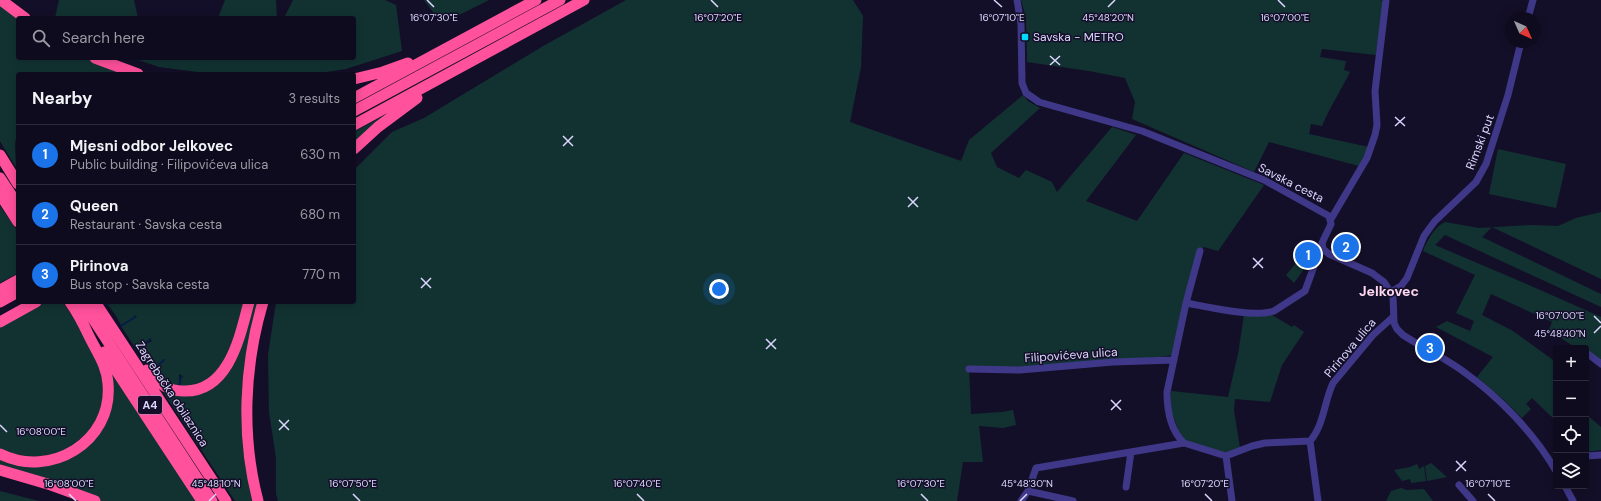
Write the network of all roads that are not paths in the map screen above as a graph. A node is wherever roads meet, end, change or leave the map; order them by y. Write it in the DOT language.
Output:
graph roads {
  1 [pos="1,0"];
  2 [pos="536,0"];
  3 [pos="560,0"];
  4 [pos="584,0"];
  5 [pos="1016,0"];
  6 [pos="1386,0"];
  7 [pos="1533,0"];
  8 [pos="1530,12"];
  9 [pos="22,16"];
  10 [pos="1520,48"];
  11 [pos="442,50"];
  12 [pos="100,60"];
  13 [pos="472,61"];
  14 [pos="133,72"];
  15 [pos="356,79"];
  16 [pos="356,97"];
  17 [pos="356,110"];
  18 [pos="356,124"];
  19 [pos="356,147"];
  20 [pos="0,155"];
  21 [pos="0,178"];
  22 [pos="16,181"];
  23 [pos="0,194"];
  24 [pos="0,201"];
  25 [pos="16,214"];
  26 [pos="1331,219"];
  27 [pos="1323,249"];
  28 [pos="1200,251"];
  29 [pos="16,281"];
  30 [pos="0,290"];
  31 [pos="1392,292"];
  32 [pos="16,293"];
  33 [pos="0,302"];
  34 [pos="1186,303"];
  35 [pos="20,304"];
  36 [pos="32,304"];
  37 [pos="97,304"];
  38 [pos="248,304"];
  39 [pos="262,304"];
  40 [pos="82,309"];
  41 [pos="0,315"];
  42 [pos="1393,317"];
  43 [pos="0,322"];
  44 [pos="86,327"];
  45 [pos="128,350"];
  46 [pos="1589,355"];
  47 [pos="1174,360"];
  48 [pos="1601,364"];
  49 [pos="969,369"];
  50 [pos="1310,441"];
  51 [pos="1184,443"];
  52 [pos="1131,452"];
  53 [pos="0,454"];
  54 [pos="1601,455"];
  55 [pos="1226,456"];
  56 [pos="1589,456"];
  57 [pos="1553,461"];
  58 [pos="0,470"];
  59 [pos="1460,485"];
  60 [pos="1126,487"];
  61 [pos="1567,489"];
  62 [pos="1028,491"];
  63 [pos="95,501"];
  64 [pos="202,501"];
  65 [pos="212,501"];
  66 [pos="226,501"];
  67 [pos="258,501"];
  68 [pos="1022,501"];
  69 [pos="1072,501"];
  70 [pos="1232,501"];
  71 [pos="1318,501"];
  72 [pos="1473,501"];
  73 [pos="1574,501"];
  1 -- 9 [label="highway"];
  2 -- 11 [label="highway"];
  3 -- 17 [label="highway"];
  4 -- 13 [label="highway"];
  5 -- 26 [label="street, Savska cesta"];
  6 -- 26 [label="street"];
  7 -- 8 [label="street"];
  10 -- 31 [label="street, Rimski put"];
  11 -- 15 [label="highway"];
  11 -- 16 [label="highway"];
  12 -- 14 [label="highway"];
  13 -- 18 [label="highway"];
  13 -- 19 [label="highway"];
  20 -- 22 [label="highway"];
  21 -- 25 [label="highway"];
  23 -- 25 [label="highway"];
  24 -- 25 [label="highway"];
  26 -- 27 [label="street, Savska cesta"];
  27 -- 31 [label="street"];
  27 -- 34 [label="street"];
  28 -- 34 [label="street"];
  29 -- 30 [label="highway"];
  31 -- 42 [label="street"];
  32 -- 33 [label="highway"];
  34 -- 47 [label="street"];
  35 -- 41 [label="highway"];
  36 -- 43 [label="highway"];
  37 -- 45 [label="highway, Zagrebačka obilaznica / A4"];
  38 -- 45 [label="highway"];
  39 -- 67 [label="highway"];
  40 -- 44 [label="highway"];
  40 -- 65 [label="highway, Zagrebačka obilaznica / A4"];
  42 -- 50 [label="street, Pirinova ulica"];
  42 -- 57 [label="street"];
  44 -- 53 [label="highway"];
  44 -- 64 [label="highway"];
  45 -- 66 [label="highway, Zagrebačka obilaznica / A4"];
  46 -- 48 [label="street"];
  47 -- 49 [label="street, Filipovićeva ulica"];
  47 -- 51 [label="street"];
  50 -- 55 [label="street"];
  50 -- 71 [label="street"];
  51 -- 52 [label="street"];
  51 -- 55 [label="street"];
  52 -- 60 [label="street"];
  52 -- 62 [label="street"];
  54 -- 56 [label="street"];
  55 -- 70 [label="street"];
  58 -- 63 [label="highway"];
  59 -- 72 [label="street"];
  61 -- 73 [label="street"];
  62 -- 68 [label="street"];
  62 -- 69 [label="street"];
}
